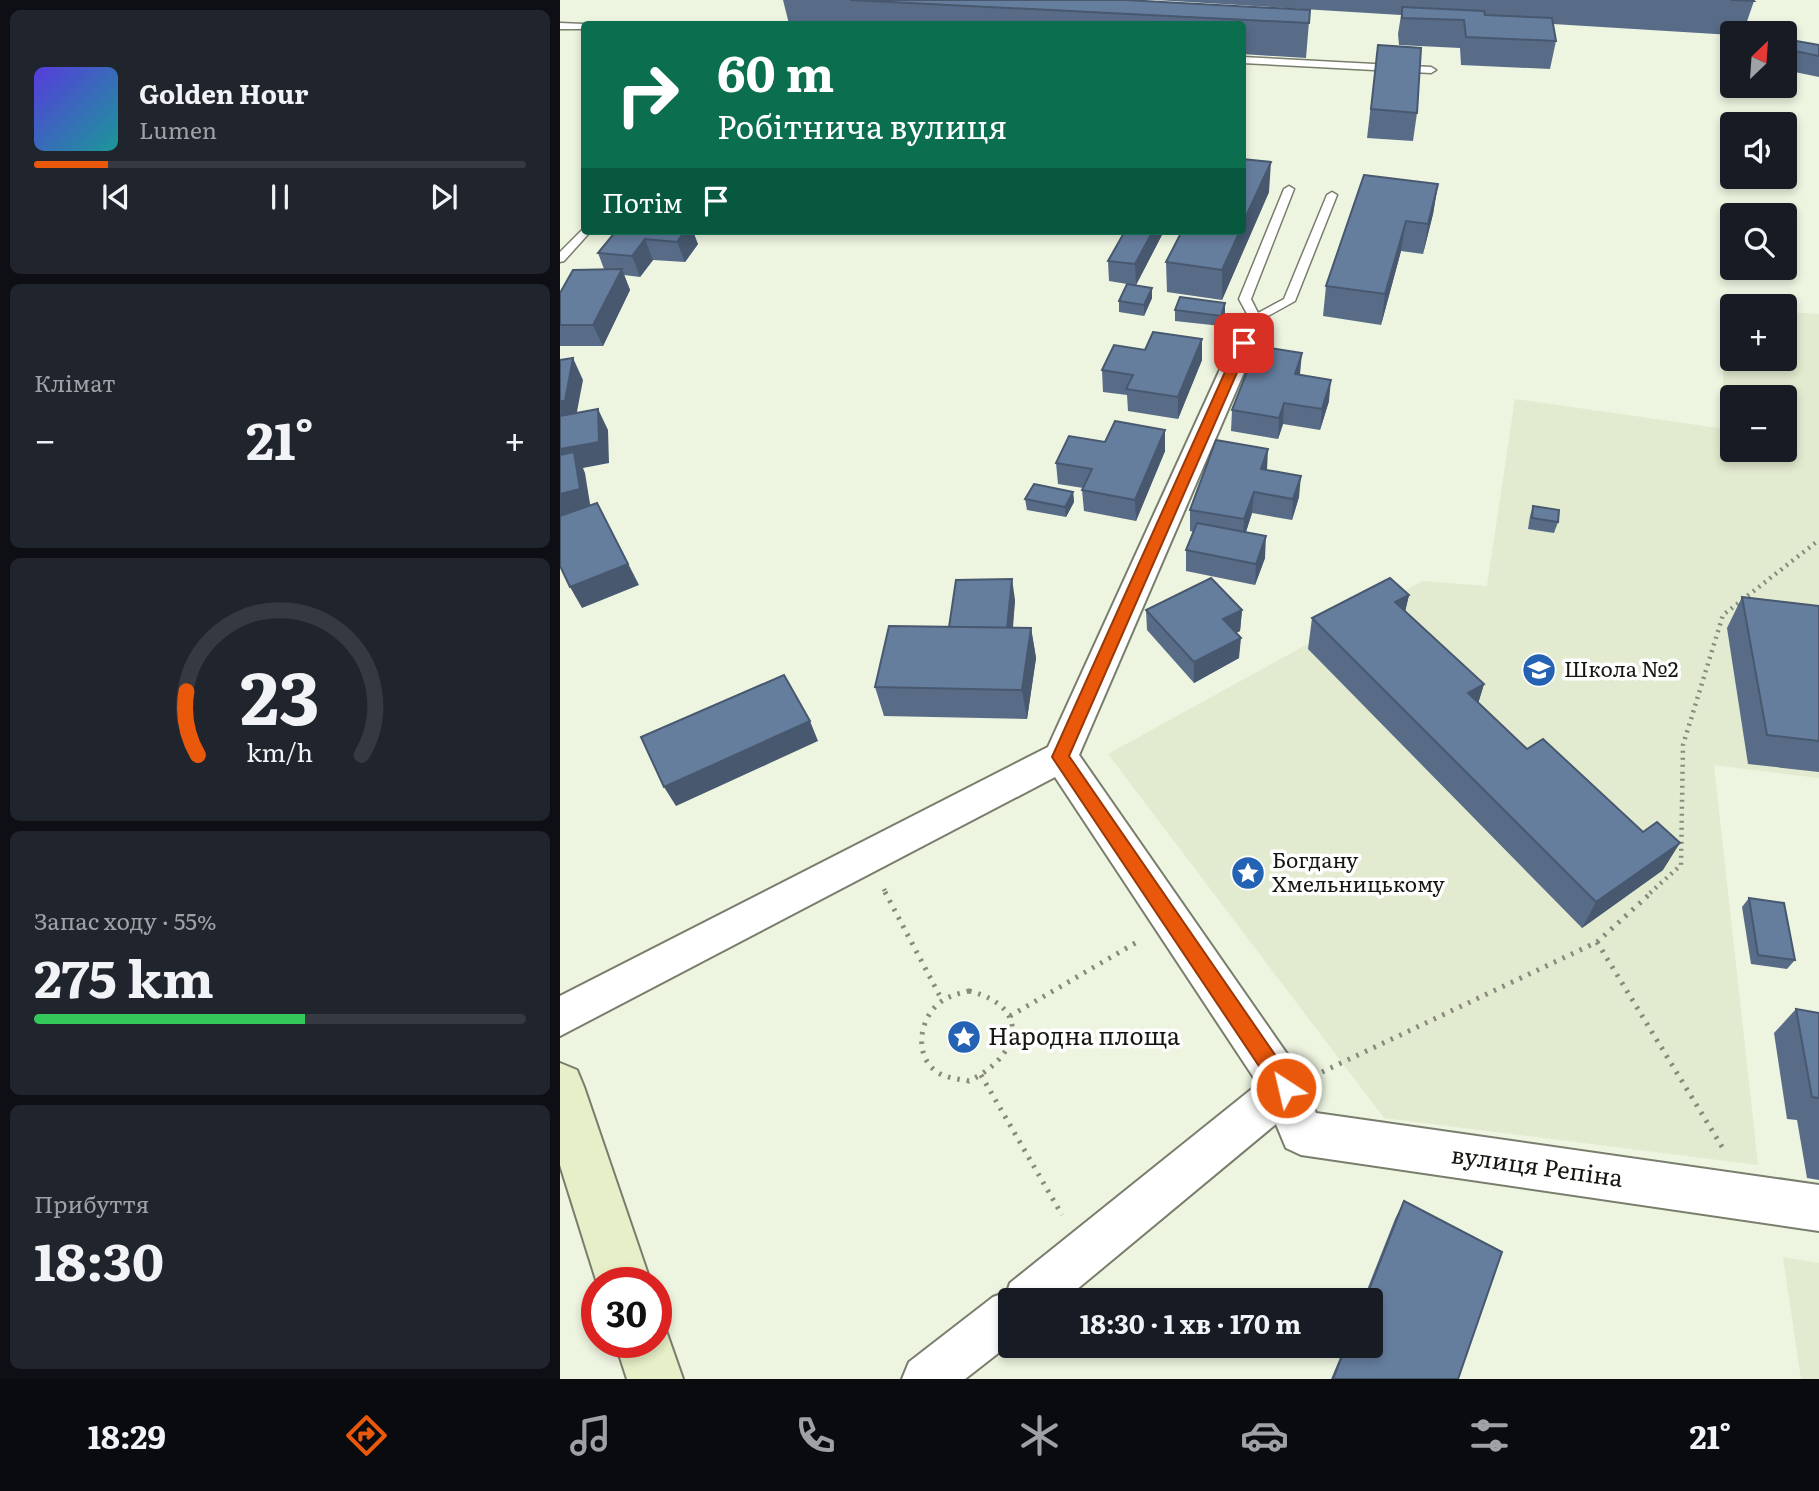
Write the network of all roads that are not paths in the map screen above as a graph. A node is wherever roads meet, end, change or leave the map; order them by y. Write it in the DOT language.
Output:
graph roads {
  1 [pos="560,26"];
  2 [pos="581,27"];
  3 [pos="1246,60"];
  4 [pos="1431,69"];
  5 [pos="1289,190"];
  6 [pos="1332,195"];
  7 [pos="582,235"];
  8 [pos="560,258"];
  9 [pos="1255,319"];
  10 [pos="1060,757"];
  11 [pos="560,1017"];
  12 [pos="560,1087"];
  13 [pos="1286,1088"];
  14 [pos="1819,1208"];
  15 [pos="619,1267"];
  16 [pos="1043,1288"];
  17 [pos="998,1323"];
  18 [pos="648,1358"];
  19 [pos="655,1379"];
  20 [pos="926,1379"];
  1 -- 2 [label="lane"];
  3 -- 4 [label="lane"];
  5 -- 9 [label="lane"];
  6 -- 9 [label="lane"];
  7 -- 8 [label="lane"];
  9 -- 10 [label="street"];
  10 -- 11 [label="street"];
  10 -- 13 [label="street"];
  12 -- 15 [label="street"];
  13 -- 14 [label="street, вулиця Репіна"];
  13 -- 16 [label="street"];
  17 -- 20 [label="street"];
  18 -- 19 [label="street"];
}
